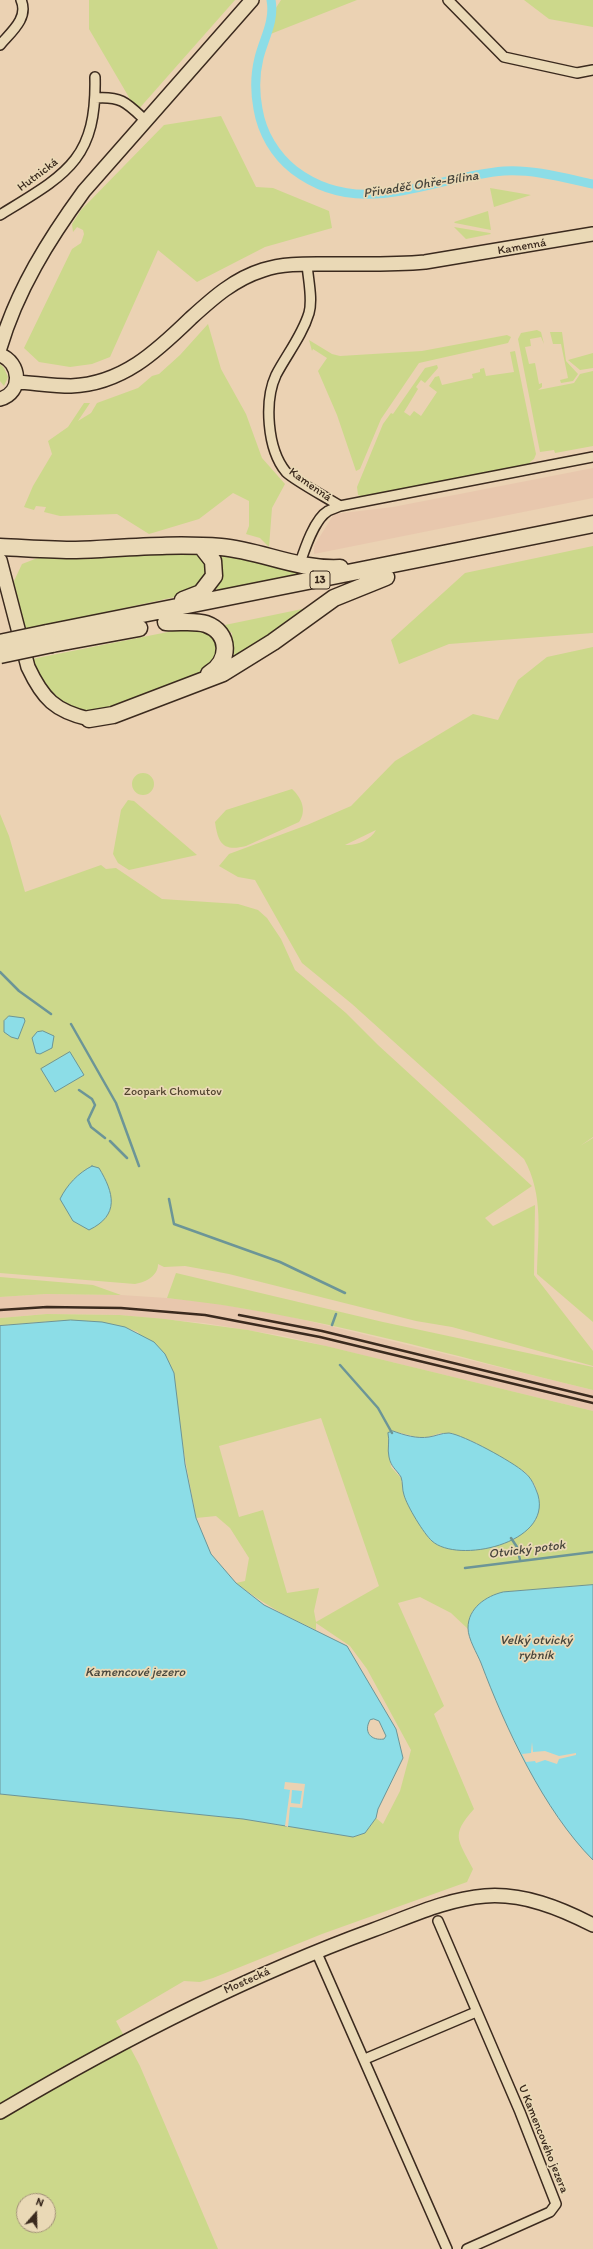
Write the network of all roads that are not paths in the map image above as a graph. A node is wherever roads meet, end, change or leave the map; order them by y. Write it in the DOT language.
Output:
graph roads {
  1 [pos="20,0"];
  2 [pos="252,0"];
  3 [pos="448,0"];
  4 [pos="0,45"];
  5 [pos="593,70"];
  6 [pos="95,77"];
  7 [pos="95,98"];
  8 [pos="146,121"];
  9 [pos="0,215"];
  10 [pos="593,234"];
  11 [pos="307,264"];
  12 [pos="0,348"];
  13 [pos="0,355"];
  14 [pos="17,382"];
  15 [pos="0,399"];
  16 [pos="593,457"];
  17 [pos="340,506"];
  18 [pos="593,524"];
  19 [pos="593,536"];
  20 [pos="0,547"];
  21 [pos="202,547"];
  22 [pos="0,560"];
  23 [pos="299,566"];
  24 [pos="385,572"];
  25 [pos="142,616"];
  26 [pos="166,622"];
  27 [pos="50,639"];
  28 [pos="0,644"];
  29 [pos="0,655"];
  30 [pos="198,681"];
  31 [pos="90,719"];
  32 [pos="438,1921"];
  33 [pos="593,1925"];
  34 [pos="316,1951"];
  35 [pos="476,2012"];
  36 [pos="365,2059"];
  37 [pos="0,2112"];
  38 [pos="447,2249"];
  39 [pos="467,2249"];
  1 -- 4 [label="street"];
  2 -- 8 [label="street"];
  3 -- 5 [label="street"];
  6 -- 7 [label="street, Hutnická"];
  7 -- 8 [label="street"];
  7 -- 9 [label="street, Hutnická"];
  8 -- 12 [label="street"];
  10 -- 11 [label="street, Kamenná"];
  11 -- 14 [label="street, Kamenná"];
  11 -- 17 [label="street, Kamenná"];
  13 -- 14 [label="street"];
  14 -- 15 [label="street"];
  16 -- 17 [label="street, Kamenná"];
  17 -- 23 [label="street"];
  18 -- 24 [label="highway, 13"];
  19 -- 24 [label="highway, 13"];
  20 -- 21 [label="highway"];
  21 -- 23 [label="highway"];
  21 -- 25 [label="highway"];
  22 -- 31 [label="street"];
  23 -- 24 [label="highway"];
  24 -- 25 [label="highway, 13"];
  24 -- 26 [label="highway, 13"];
  24 -- 30 [label="highway"];
  25 -- 27 [label="highway, 13"];
  26 -- 27 [label="highway, 13"];
  26 -- 30 [label="highway"];
  27 -- 28 [label="highway, 13, bridge"];
  27 -- 29 [label="highway, 13, bridge"];
  30 -- 31 [label="highway"];
  32 -- 35 [label="street, U Kamencového jezera"];
  33 -- 34 [label="street, Mostecká"];
  34 -- 36 [label="street"];
  34 -- 37 [label="street, Mostecká"];
  35 -- 36 [label="street"];
  35 -- 39 [label="street, U Kamencového jezera"];
  36 -- 38 [label="street"];
}
